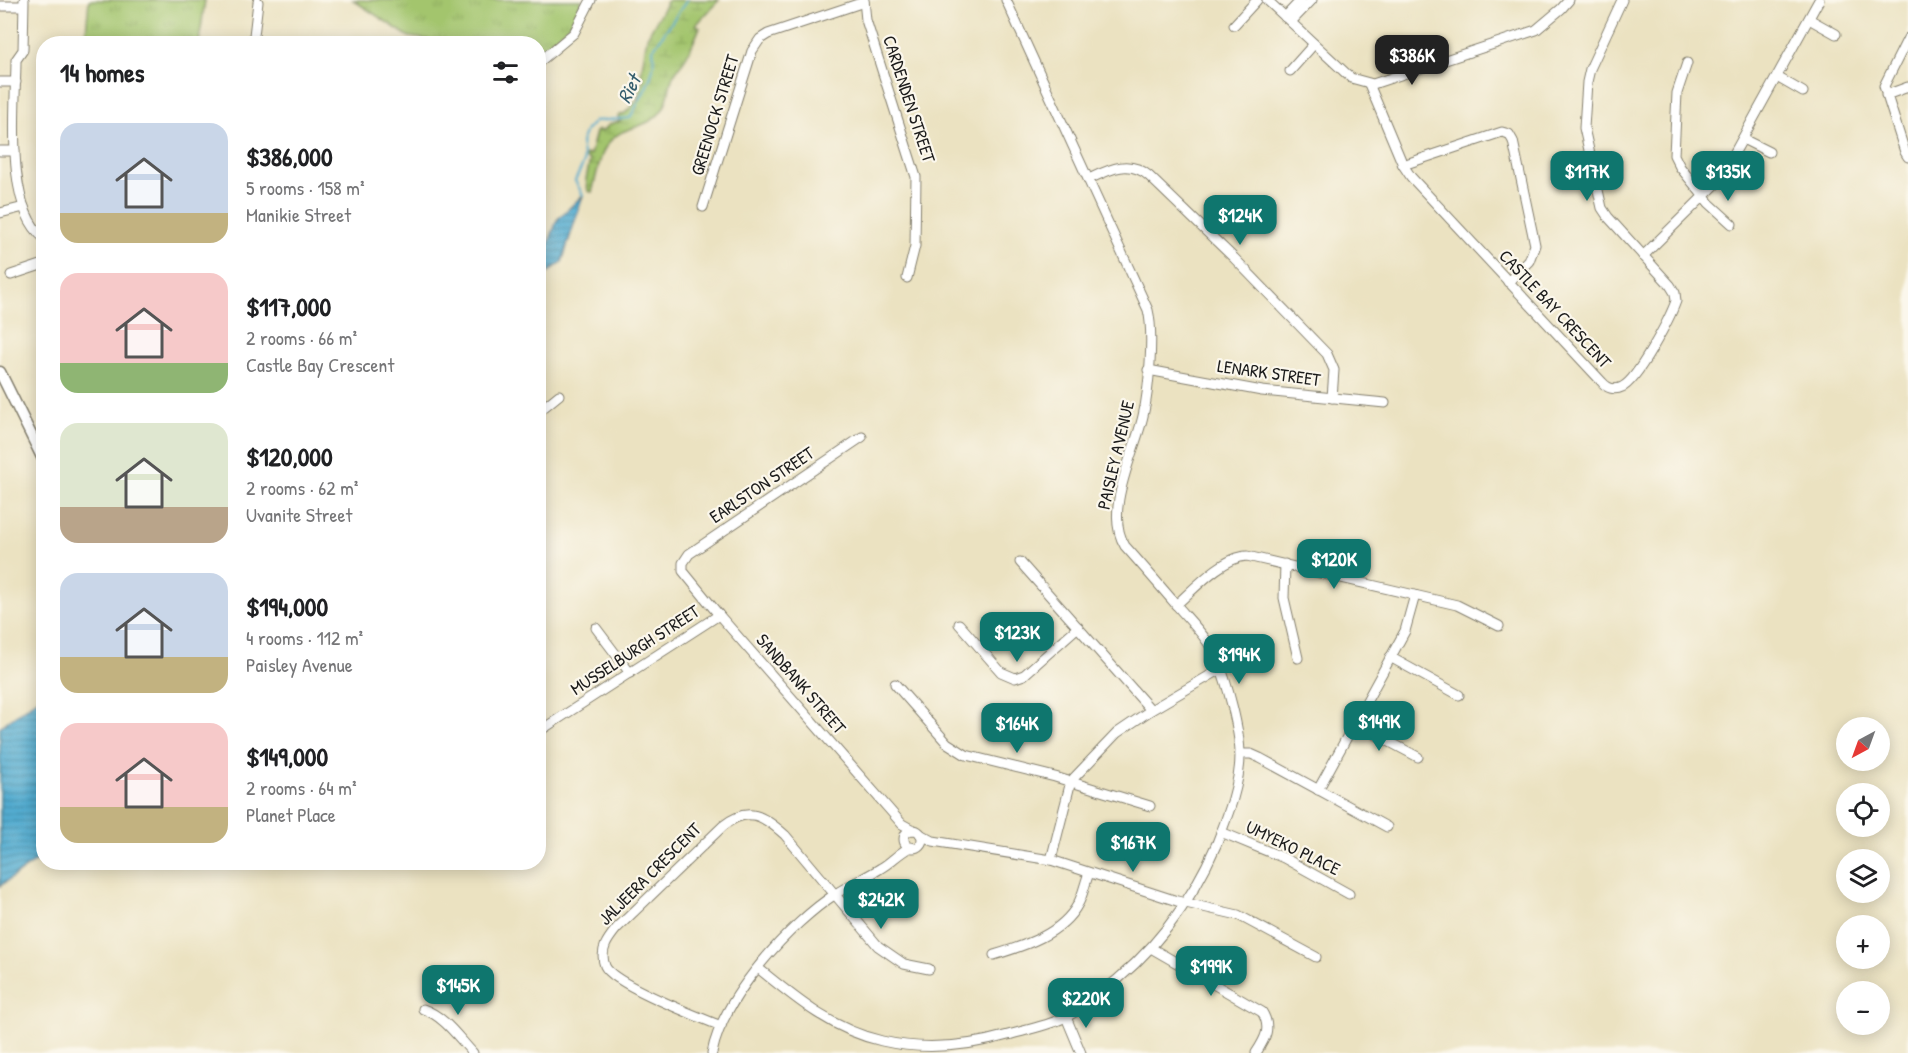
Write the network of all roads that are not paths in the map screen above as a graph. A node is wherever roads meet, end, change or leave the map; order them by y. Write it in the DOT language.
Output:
graph roads {
  1 [pos="591,0"];
  2 [pos="1006,0"];
  3 [pos="1257,0"];
  4 [pos="1267,0"];
  5 [pos="1301,0"];
  6 [pos="1311,0"];
  7 [pos="1569,0"];
  8 [pos="1622,0"];
  9 [pos="1819,0"];
  10 [pos="864,1"];
  11 [pos="258,2"];
  12 [pos="23,3"];
  13 [pos="0,6"];
  14 [pos="1809,19"];
  15 [pos="1288,20"];
  16 [pos="1234,25"];
  17 [pos="1836,34"];
  18 [pos="254,36"];
  19 [pos="1908,38"];
  20 [pos="1314,44"];
  21 [pos="546,56"];
  22 [pos="1687,63"];
  23 [pos="1290,70"];
  24 [pos="1777,78"];
  25 [pos="0,82"];
  26 [pos="16,82"];
  27 [pos="1369,84"];
  28 [pos="1908,87"];
  29 [pos="1803,92"];
  30 [pos="1886,95"];
  31 [pos="1743,139"];
  32 [pos="0,151"];
  33 [pos="15,151"];
  34 [pos="1769,152"];
  35 [pos="1908,157"];
  36 [pos="1403,165"];
  37 [pos="1089,179"];
  38 [pos="1705,197"];
  39 [pos="24,207"];
  40 [pos="704,207"];
  41 [pos="0,213"];
  42 [pos="1732,224"];
  43 [pos="36,231"];
  44 [pos="1643,256"];
  45 [pos="36,267"];
  46 [pos="11,275"];
  47 [pos="907,278"];
  48 [pos="1508,282"];
  49 [pos="1148,370"];
  50 [pos="0,372"];
  51 [pos="559,395"];
  52 [pos="1332,398"];
  53 [pos="1385,404"];
  54 [pos="546,406"];
  55 [pos="862,437"];
  56 [pos="36,446"];
  57 [pos="1020,562"];
  58 [pos="684,563"];
  59 [pos="1286,564"];
  60 [pos="1415,595"];
  61 [pos="1176,605"];
  62 [pos="719,615"];
  63 [pos="959,624"];
  64 [pos="1499,626"];
  65 [pos="1078,627"];
  66 [pos="596,628"];
  67 [pos="1390,657"];
  68 [pos="1298,658"];
  69 [pos="1221,669"];
  70 [pos="630,673"];
  71 [pos="895,684"];
  72 [pos="1459,695"];
  73 [pos="1151,710"];
  74 [pos="1354,723"];
  75 [pos="546,727"];
  76 [pos="1240,754"];
  77 [pos="1418,757"];
  78 [pos="1071,781"];
  79 [pos="1318,790"];
  80 [pos="1150,806"];
  81 [pos="902,824"];
  82 [pos="1387,827"];
  83 [pos="917,832"];
  84 [pos="1221,832"];
  85 [pos="933,841"];
  86 [pos="908,844"];
  87 [pos="1051,860"];
  88 [pos="1089,873"];
  89 [pos="836,894"];
  90 [pos="1349,894"];
  91 [pos="1186,903"];
  92 [pos="1151,948"];
  93 [pos="994,955"];
  94 [pos="1316,957"];
  95 [pos="758,968"];
  96 [pos="928,969"];
  97 [pos="423,1009"];
  98 [pos="1066,1017"];
  99 [pos="721,1026"];
  100 [pos="472,1053"];
  101 [pos="712,1053"];
  102 [pos="1081,1053"];
  103 [pos="1256,1053"];
  1 -- 21 [label="street"];
  2 -- 37 [label="street, PAISLEY AVENUE"];
  3 -- 16 [label="street"];
  4 -- 15 [label="street"];
  5 -- 15 [label="street"];
  6 -- 15 [label="street"];
  7 -- 27 [label="street"];
  8 -- 44 [label="street, CASTLE BAY CRESCENT"];
  9 -- 14 [label="street"];
  10 -- 40 [label="street, GREENOCK STREET"];
  10 -- 47 [label="street, CARDENDEN STREET"];
  11 -- 18 [label="street"];
  12 -- 13 [label="street"];
  12 -- 26 [label="street"];
  14 -- 17 [label="street"];
  14 -- 24 [label="street"];
  15 -- 20 [label="street"];
  19 -- 30 [label="street"];
  20 -- 23 [label="street"];
  20 -- 27 [label="street"];
  22 -- 38 [label="street"];
  24 -- 29 [label="street"];
  24 -- 31 [label="street"];
  25 -- 26 [label="street"];
  26 -- 33 [label="street"];
  27 -- 36 [label="street, CASTLE BAY CRESCENT"];
  28 -- 30 [label="street"];
  30 -- 35 [label="street"];
  31 -- 34 [label="street"];
  31 -- 38 [label="street"];
  32 -- 33 [label="street"];
  33 -- 39 [label="street"];
  36 -- 48 [label="street, CASTLE BAY CRESCENT"];
  36 -- 48 [label="street"];
  37 -- 49 [label="street, PAISLEY AVENUE"];
  37 -- 52 [label="street"];
  38 -- 42 [label="street"];
  38 -- 44 [label="street"];
  39 -- 41 [label="street"];
  39 -- 43 [label="street"];
  44 -- 48 [label="street, CASTLE BAY CRESCENT"];
  45 -- 46 [label="street"];
  49 -- 52 [label="street, LENARK STREET"];
  49 -- 61 [label="street, PAISLEY AVENUE"];
  50 -- 56 [label="street"];
  51 -- 54 [label="street"];
  52 -- 53 [label="street, LENARK STREET"];
  55 -- 58 [label="street, EARLSTON STREET"];
  57 -- 65 [label="street"];
  58 -- 62 [label="street, SANDBANK STREET"];
  59 -- 60 [label="street"];
  59 -- 61 [label="street"];
  59 -- 68 [label="street"];
  60 -- 64 [label="street"];
  60 -- 67 [label="street"];
  61 -- 69 [label="street, PAISLEY AVENUE"];
  62 -- 70 [label="street, MUSSELBURGH STREET"];
  62 -- 81 [label="street, SANDBANK STREET"];
  63 -- 65 [label="street"];
  65 -- 73 [label="street"];
  66 -- 70 [label="street"];
  67 -- 72 [label="street"];
  67 -- 74 [label="street"];
  69 -- 73 [label="street"];
  69 -- 76 [label="street, PAISLEY AVENUE"];
  70 -- 75 [label="street, MUSSELBURGH STREET"];
  71 -- 78 [label="street"];
  73 -- 78 [label="street"];
  74 -- 77 [label="street"];
  74 -- 79 [label="street"];
  76 -- 79 [label="street"];
  76 -- 84 [label="street, PAISLEY AVENUE"];
  78 -- 80 [label="street"];
  78 -- 87 [label="street"];
  79 -- 82 [label="street"];
  81 -- 83 [label="street, SANDBANK STREET"];
  81 -- 86 [label="street"];
  83 -- 85 [label="street, SANDBANK STREET"];
  83 -- 86 [label="street"];
  83 -- 86 [label="street"];
  84 -- 90 [label="street, UMYEKO PLACE"];
  84 -- 91 [label="street, PAISLEY AVENUE"];
  85 -- 86 [label="street"];
  85 -- 87 [label="street"];
  86 -- 89 [label="street"];
  87 -- 88 [label="street"];
  88 -- 91 [label="street"];
  88 -- 93 [label="street"];
  89 -- 95 [label="street"];
  89 -- 96 [label="street"];
  89 -- 99 [label="street, JALJEERA CRESCENT"];
  91 -- 92 [label="street, PAISLEY AVENUE"];
  91 -- 94 [label="street"];
  92 -- 98 [label="street, PAISLEY AVENUE"];
  92 -- 103 [label="street"];
  95 -- 98 [label="street, PAISLEY AVENUE"];
  95 -- 99 [label="street"];
  97 -- 100 [label="street"];
  98 -- 102 [label="street"];
  99 -- 101 [label="street"];
}
